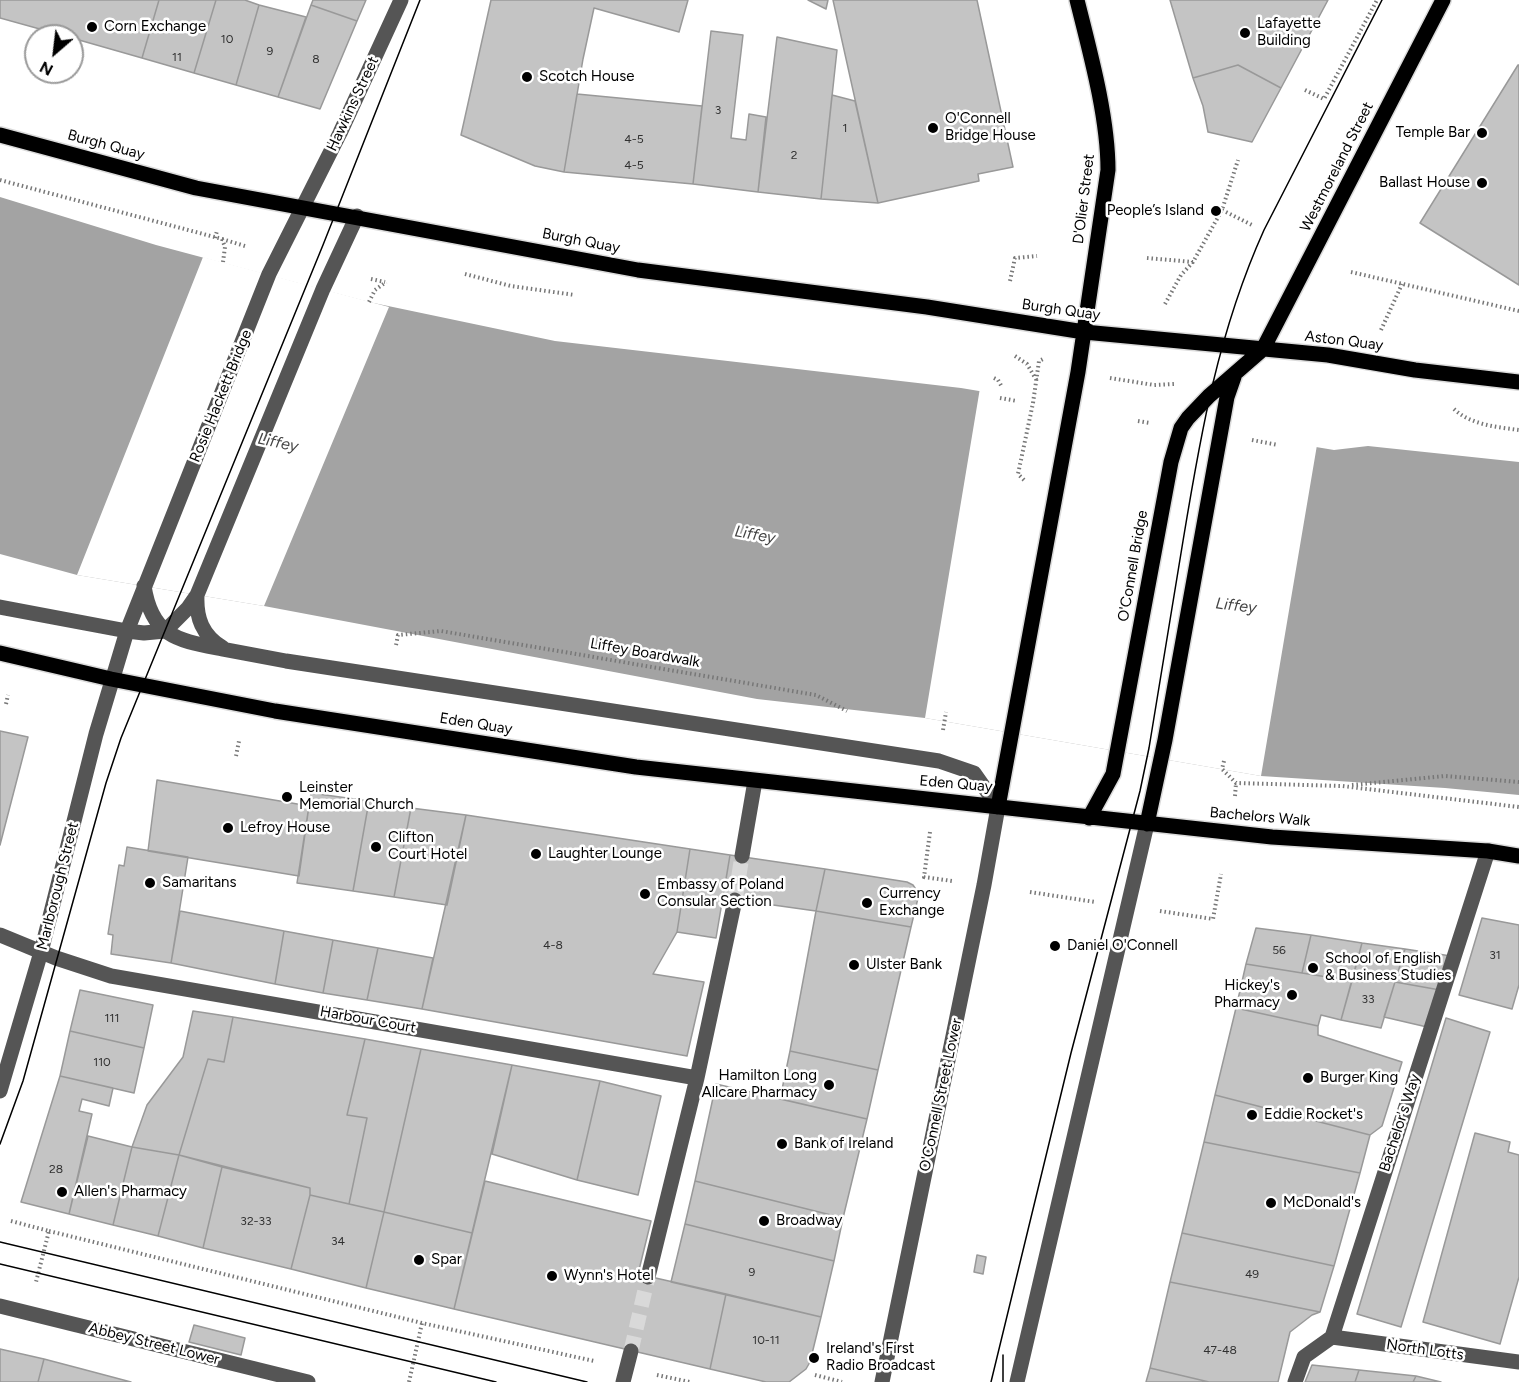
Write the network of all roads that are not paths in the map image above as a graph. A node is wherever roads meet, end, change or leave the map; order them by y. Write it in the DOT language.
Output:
graph roads {
  1 [pos="401,0"];
  2 [pos="1077,0"];
  3 [pos="1443,0"];
  4 [pos="0,135"];
  5 [pos="304,208"];
  6 [pos="357,216"];
  7 [pos="1084,333"];
  8 [pos="1163,339"];
  9 [pos="1263,349"];
  10 [pos="1234,376"];
  11 [pos="1519,382"];
  12 [pos="144,586"];
  13 [pos="197,595"];
  14 [pos="0,607"];
  15 [pos="127,631"];
  16 [pos="165,631"];
  17 [pos="226,650"];
  18 [pos="0,653"];
  19 [pos="111,679"];
  20 [pos="755,781"];
  21 [pos="998,807"];
  22 [pos="1089,818"];
  23 [pos="1147,824"];
  24 [pos="1488,851"];
  25 [pos="742,856"];
  26 [pos="1519,856"];
  27 [pos="735,900"];
  28 [pos="0,935"];
  29 [pos="41,952"];
  30 [pos="697,1078"];
  31 [pos="0,1091"];
  32 [pos="648,1277"];
  33 [pos="0,1306"];
  34 [pos="1332,1337"];
  35 [pos="631,1351"];
  36 [pos="1519,1362"];
  37 [pos="625,1375"];
  38 [pos="308,1382"];
  39 [pos="882,1382"];
  40 [pos="1017,1382"];
  41 [pos="1295,1382"];
  1 -- 5 [label="street, Hawkins Street"];
  2 -- 7 [label="main road, D'Olier Street"];
  3 -- 9 [label="main road, Westmoreland Street"];
  4 -- 5 [label="main road, Burgh Quay"];
  5 -- 6 [label="main road, Burgh Quay"];
  5 -- 12 [label="street, Rosie Hackett Bridge"];
  6 -- 7 [label="main road, Burgh Quay"];
  6 -- 13 [label="street"];
  7 -- 8 [label="main road, Burgh Quay"];
  7 -- 21 [label="main road"];
  8 -- 9 [label="main road, Aston Quay"];
  9 -- 10 [label="main road, O'Connell Bridge"];
  9 -- 11 [label="main road, Aston Quay"];
  10 -- 22 [label="main road, O'Connell Bridge"];
  10 -- 23 [label="main road"];
  12 -- 15 [label="street, Rosie Hackett Bridge"];
  12 -- 16 [label="street"];
  13 -- 16 [label="street"];
  13 -- 17 [label="street"];
  14 -- 15 [label="street, Eden Quay"];
  15 -- 16 [label="street, Eden Quay"];
  15 -- 19 [label="street, Rosie Hackett Bridge"];
  16 -- 17 [label="street, Eden Quay"];
  17 -- 21 [label="street, Eden Quay"];
  18 -- 19 [label="main road, Eden Quay"];
  19 -- 20 [label="main road, Eden Quay"];
  19 -- 29 [label="street, Marlborough Street"];
  20 -- 21 [label="main road, Eden Quay"];
  20 -- 25 [label="street"];
  21 -- 22 [label="main road, Bachelors Walk"];
  21 -- 39 [label="street, O'Connell Street Lower"];
  22 -- 23 [label="main road, Bachelors Walk"];
  23 -- 24 [label="main road, Bachelors Walk"];
  23 -- 40 [label="street"];
  24 -- 26 [label="main road, Bachelors Walk"];
  24 -- 34 [label="street, Bachelor's Way"];
  27 -- 30 [label="street"];
  28 -- 29 [label="street, Harbour Court"];
  29 -- 30 [label="street, Harbour Court"];
  29 -- 31 [label="street, Marlborough Street"];
  30 -- 32 [label="street"];
  33 -- 38 [label="street, Abbey Street Lower"];
  34 -- 36 [label="street, North Lotts"];
  34 -- 41 [label="street"];
  35 -- 37 [label="street"];
}
